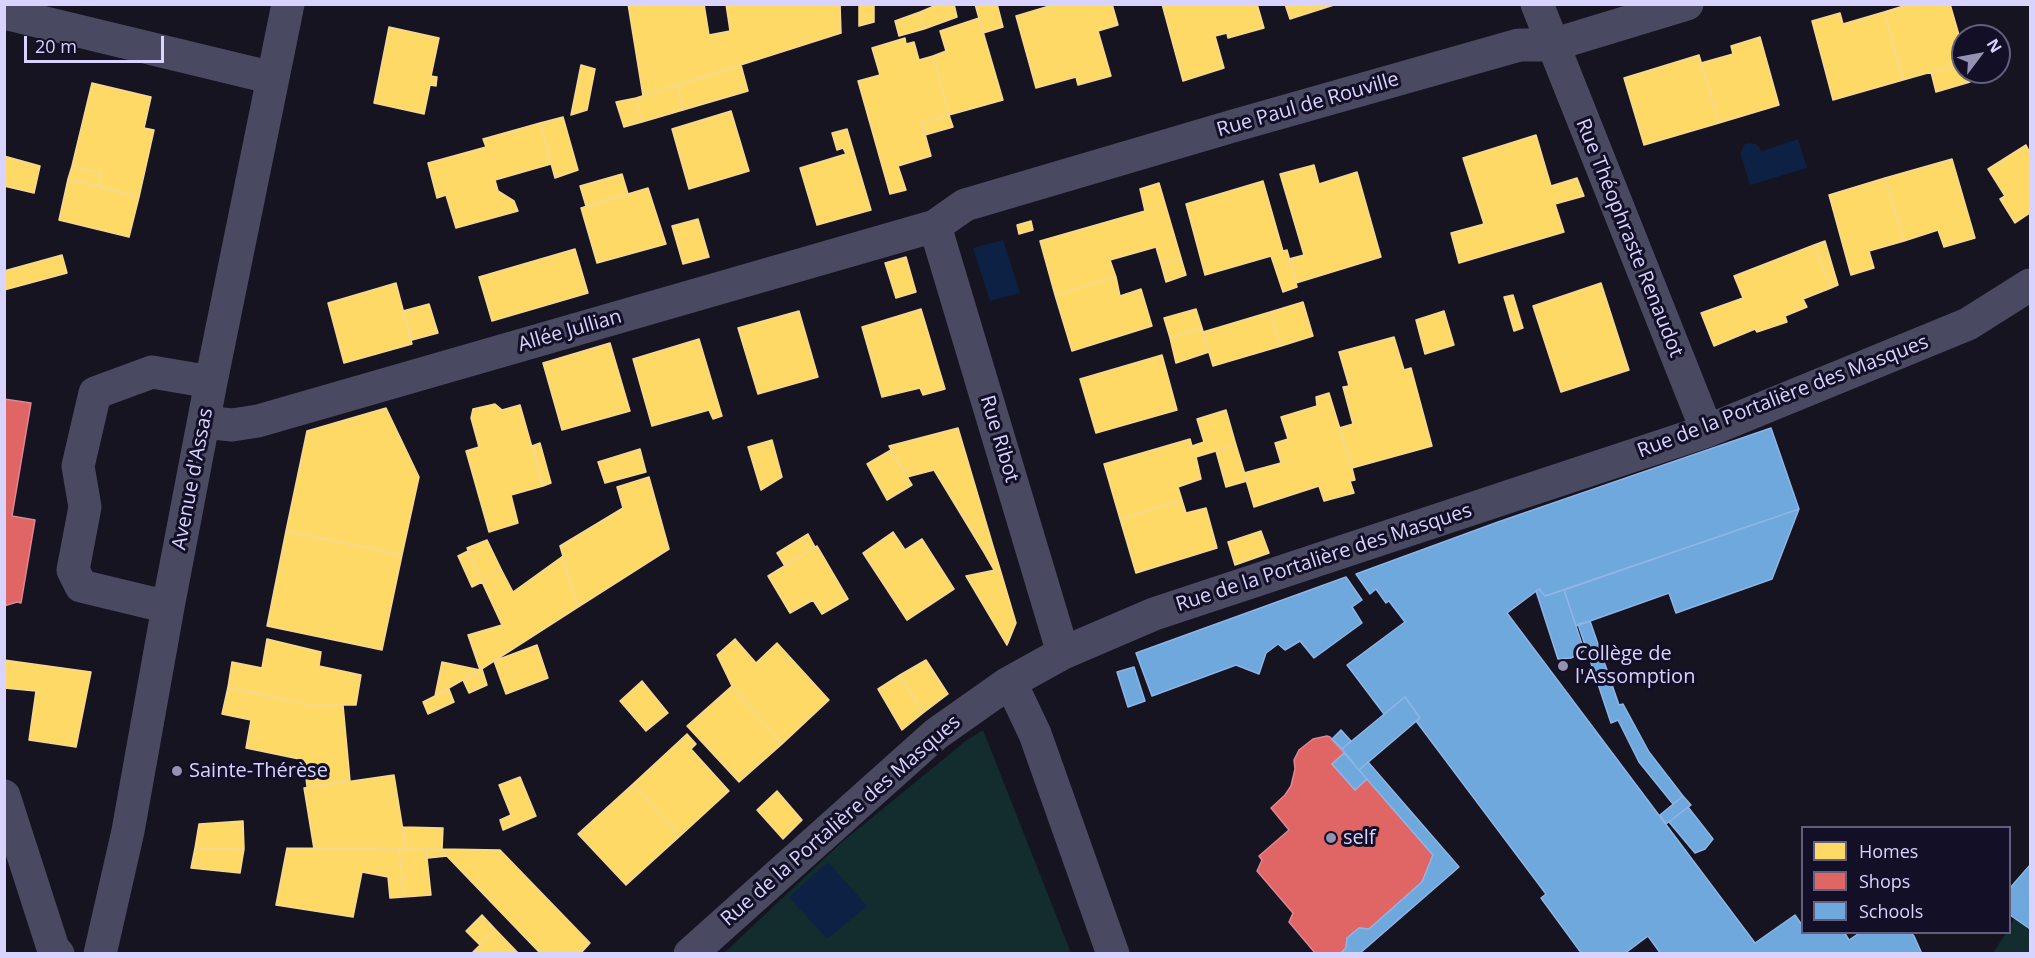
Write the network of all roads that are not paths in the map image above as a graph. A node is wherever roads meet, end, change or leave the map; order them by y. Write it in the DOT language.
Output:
graph roads {
  1 [pos="288,4"];
  2 [pos="1537,4"];
  3 [pos="1687,4"];
  4 [pos="4,13"];
  5 [pos="1552,45"];
  6 [pos="273,78"];
  7 [pos="935,226"];
  8 [pos="2031,285"];
  9 [pos="211,382"];
  10 [pos="204,422"];
  11 [pos="1707,431"];
  12 [pos="168,607"];
  13 [pos="1063,653"];
  14 [pos="1007,684"];
  15 [pos="4,796"];
  16 [pos="58,954"];
  17 [pos="100,954"];
  18 [pos="690,954"];
  19 [pos="1113,954"];
  1 -- 6 [label="street, Avenue d'Assas"];
  2 -- 5 [label="street, Rue Théophraste Renaudot"];
  3 -- 5 [label="street, Rue Paul de Rouville"];
  4 -- 6 [label="street"];
  5 -- 7 [label="street, Rue Paul de Rouville"];
  5 -- 11 [label="street, Rue Théophraste Renaudot"];
  6 -- 9 [label="street, Avenue d'Assas"];
  7 -- 10 [label="street, Allée Jullian"];
  7 -- 13 [label="street, Rue Ribot"];
  8 -- 11 [label="street, Rue de la Portalière des Masques"];
  9 -- 10 [label="street, Avenue d'Assas"];
  9 -- 12 [label="street"];
  10 -- 12 [label="street, Avenue d'Assas"];
  11 -- 13 [label="street, Rue de la Portalière des Masques"];
  12 -- 17 [label="street, Avenue d'Assas"];
  13 -- 14 [label="street, Rue de la Portalière des Masques"];
  14 -- 18 [label="street, Rue de la Portalière des Masques"];
  14 -- 19 [label="street"];
  15 -- 16 [label="street"];
}
